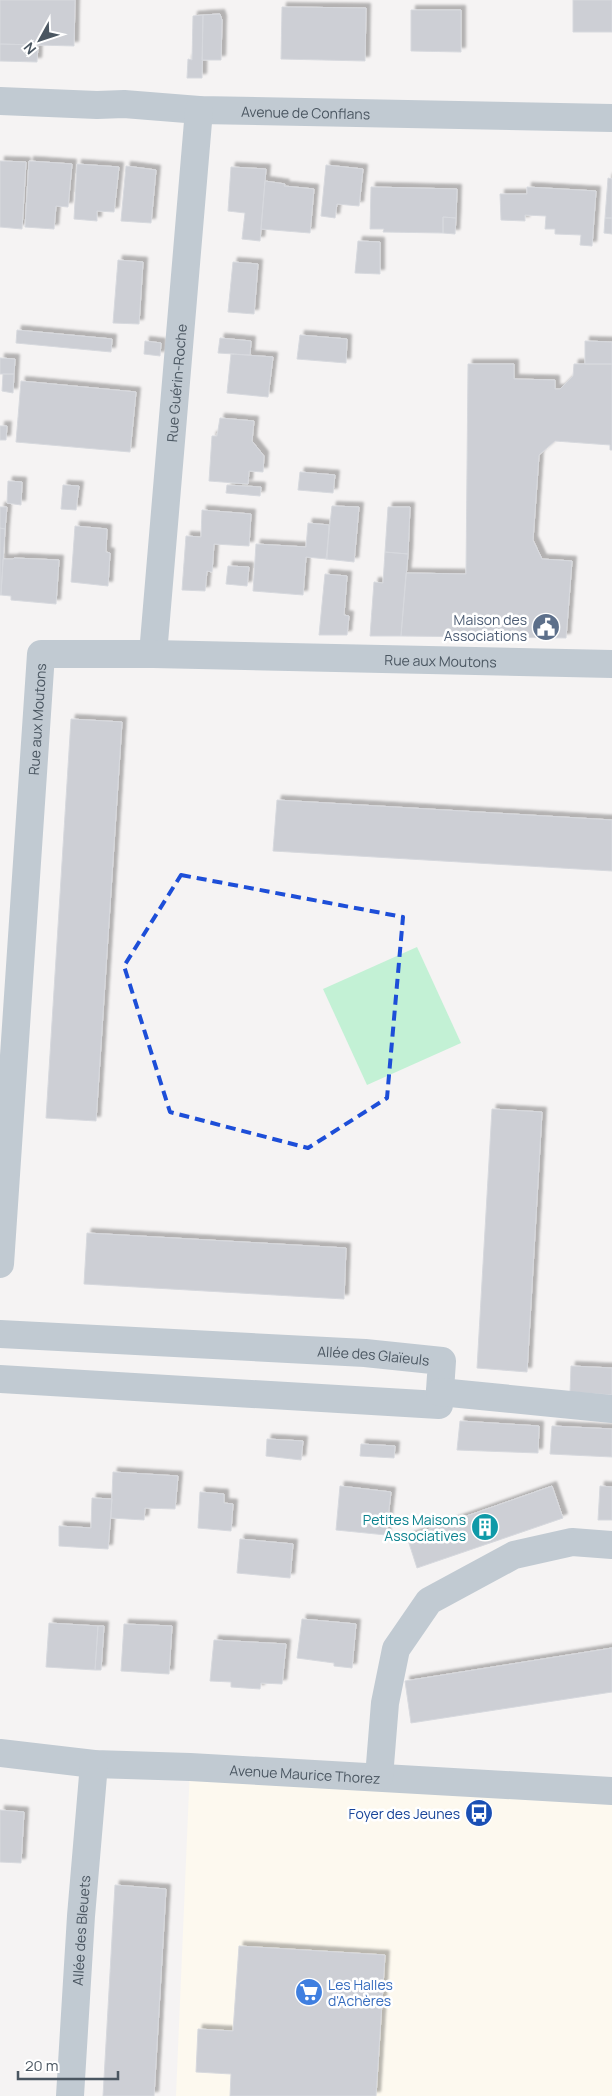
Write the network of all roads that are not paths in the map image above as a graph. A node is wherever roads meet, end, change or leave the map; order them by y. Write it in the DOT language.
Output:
graph roads {
  1 [pos="0,101"];
  2 [pos="199,110"];
  3 [pos="612,118"];
  4 [pos="153,654"];
  5 [pos="612,664"];
  6 [pos="0,1264"];
  7 [pos="0,1334"];
  8 [pos="0,1379"];
  9 [pos="440,1392"];
  10 [pos="612,1409"];
  11 [pos="612,1545"];
  12 [pos="0,1752"];
  13 [pos="94,1764"];
  14 [pos="379,1777"];
  15 [pos="612,1791"];
  16 [pos="70,2096"];
  1 -- 2 [label="street, Avenue de Conflans"];
  2 -- 3 [label="street, Avenue de Conflans"];
  2 -- 4 [label="street, Rue Guérin-Roche"];
  4 -- 5 [label="street, Rue aux Moutons"];
  4 -- 6 [label="street, Rue aux Moutons"];
  7 -- 9 [label="street, Allée des Glaïeuls"];
  8 -- 9 [label="street"];
  9 -- 10 [label="street"];
  11 -- 14 [label="street"];
  12 -- 13 [label="street, Avenue Maurice Thorez"];
  13 -- 14 [label="street, Avenue Maurice Thorez"];
  13 -- 16 [label="street, Allée des Bleuets"];
  14 -- 15 [label="street, Avenue Maurice Thorez"];
}
